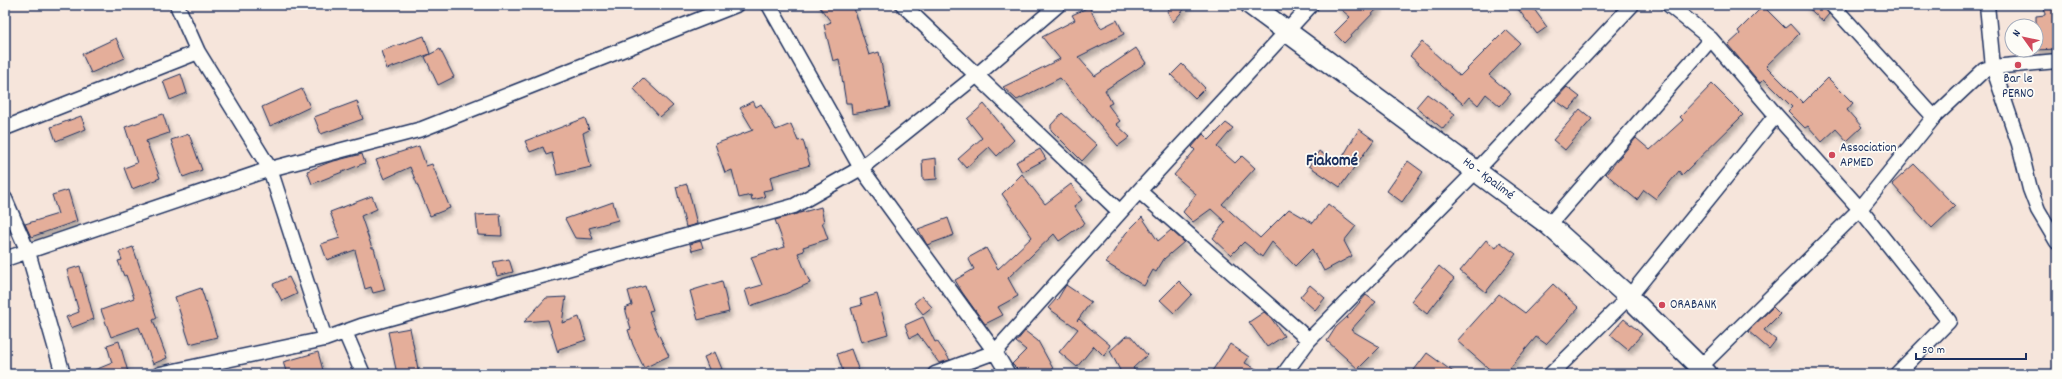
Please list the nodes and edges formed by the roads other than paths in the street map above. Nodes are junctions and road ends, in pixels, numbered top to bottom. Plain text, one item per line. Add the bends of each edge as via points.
1 (178, 5) edge
2 (736, 5) edge
3 (769, 5) edge
4 (903, 5) edge
5 (1251, 5) edge
6 (1311, 5) edge
7 (1632, 5) edge
8 (1669, 5) edge
9 (1832, 5) edge
10 (1987, 5) edge
11 (1051, 7) edge
12 (1287, 32) junction
13 (1711, 39) junction
14 (198, 52) junction
15 (2057, 61) edge
16 (1993, 67) junction
17 (977, 75) junction
18 (1776, 115) junction
19 (1934, 117) junction
20 (5, 128) edge
21 (861, 168) junction
22 (270, 169) junction
23 (1477, 170) junction
24 (1139, 191) junction
25 (5, 199) edge
26 (1860, 209) junction
27 (1120, 212) junction
28 (1549, 225) junction
29 (2057, 242) edge
30 (28, 252) junction
31 (5, 259) edge
32 (1629, 297) junction
33 (345, 332) junction
34 (325, 339) junction
35 (1309, 340) junction
36 (995, 352) junction
37 (1700, 372) edge
38 (63, 374) edge
39 (160, 374) edge
40 (363, 374) edge
41 (935, 374) edge
42 (1008, 374) edge
43 (1284, 374) edge
44 (1551, 374) edge
45 (1898, 374) edge

1 - 14 street
2 - 22 street via 422,129
3 - 21 street
4 - 17 street
5 - 12 main road, Ho - Kpalimé
6 - 12 street
7 - 23 street
8 - 13 street
9 - 19 street
10 - 16 street
11 - 17 street
12 - 23 main road, Ho - Kpalimé
12 - 24 street
13 - 18 street
13 - 28 street
14 - 20 street
14 - 22 street
15 - 16 street
16 - 19 street via 1984,70
16 - 29 street via 2019,144 2030,189 2038,210
17 - 21 street
17 - 27 street
18 - 26 street
18 - 32 street
19 - 26 street
21 - 33 street via 794,206
21 - 36 street
22 - 30 street
22 - 34 street
23 - 28 main road, Ho - Kpalimé
23 - 35 street
24 - 27 street
24 - 35 street
25 - 30 street
26 - 37 street
26 - 45 street via 1949,321
27 - 36 street
28 - 32 main road, Ho - Kpalimé
30 - 31 street
30 - 38 street
32 - 37 main road, Ho - Kpalimé
32 - 44 street
33 - 34 street
33 - 40 street
34 - 39 street
35 - 43 street
36 - 41 street
36 - 42 street

